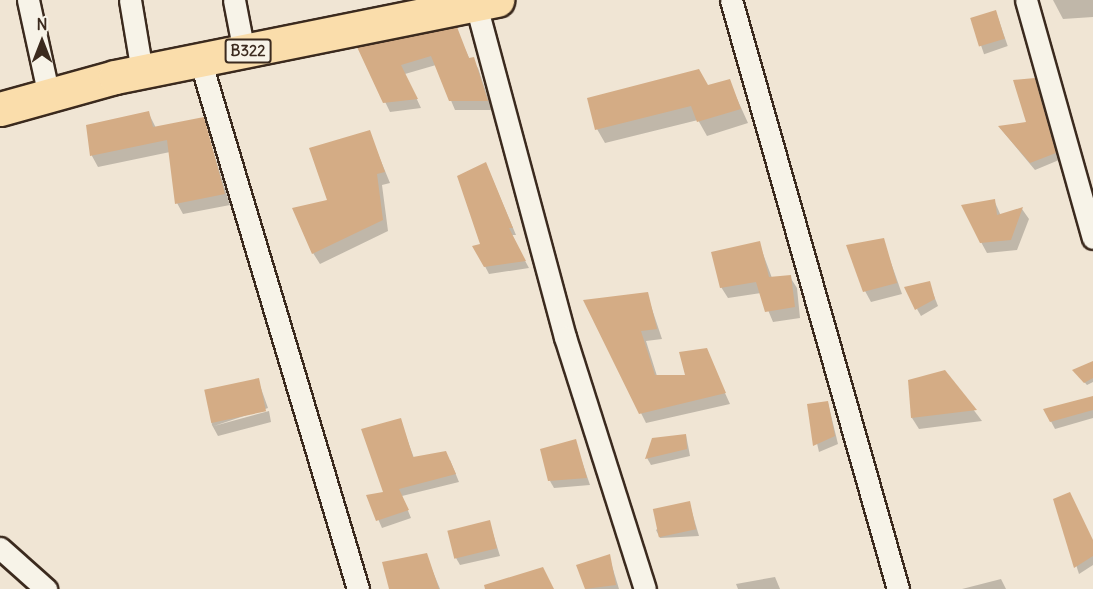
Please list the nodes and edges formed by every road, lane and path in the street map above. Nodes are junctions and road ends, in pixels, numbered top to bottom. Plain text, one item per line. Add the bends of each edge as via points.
1 (28, 0) edge
2 (130, 0) edge
3 (234, 0) edge
4 (730, 0) edge
5 (1026, 0) edge
6 (486, 2) edge
7 (244, 52) junction
8 (200, 60) junction
9 (142, 72) junction
10 (49, 96) junction
11 (0, 109) edge
12 (1093, 238) edge
13 (0, 548) edge
14 (46, 589) edge
15 (358, 589) edge
16 (645, 589) edge
17 (898, 589) edge

1 - 10 street
2 - 9 street
3 - 7 street
4 - 17 street
5 - 12 street
6 - 7 main road, B322
6 - 16 street via 565,337
7 - 8 main road, B322
8 - 9 main road, B322
8 - 15 street
9 - 10 main road, B322
10 - 11 main road, B322
13 - 14 street

